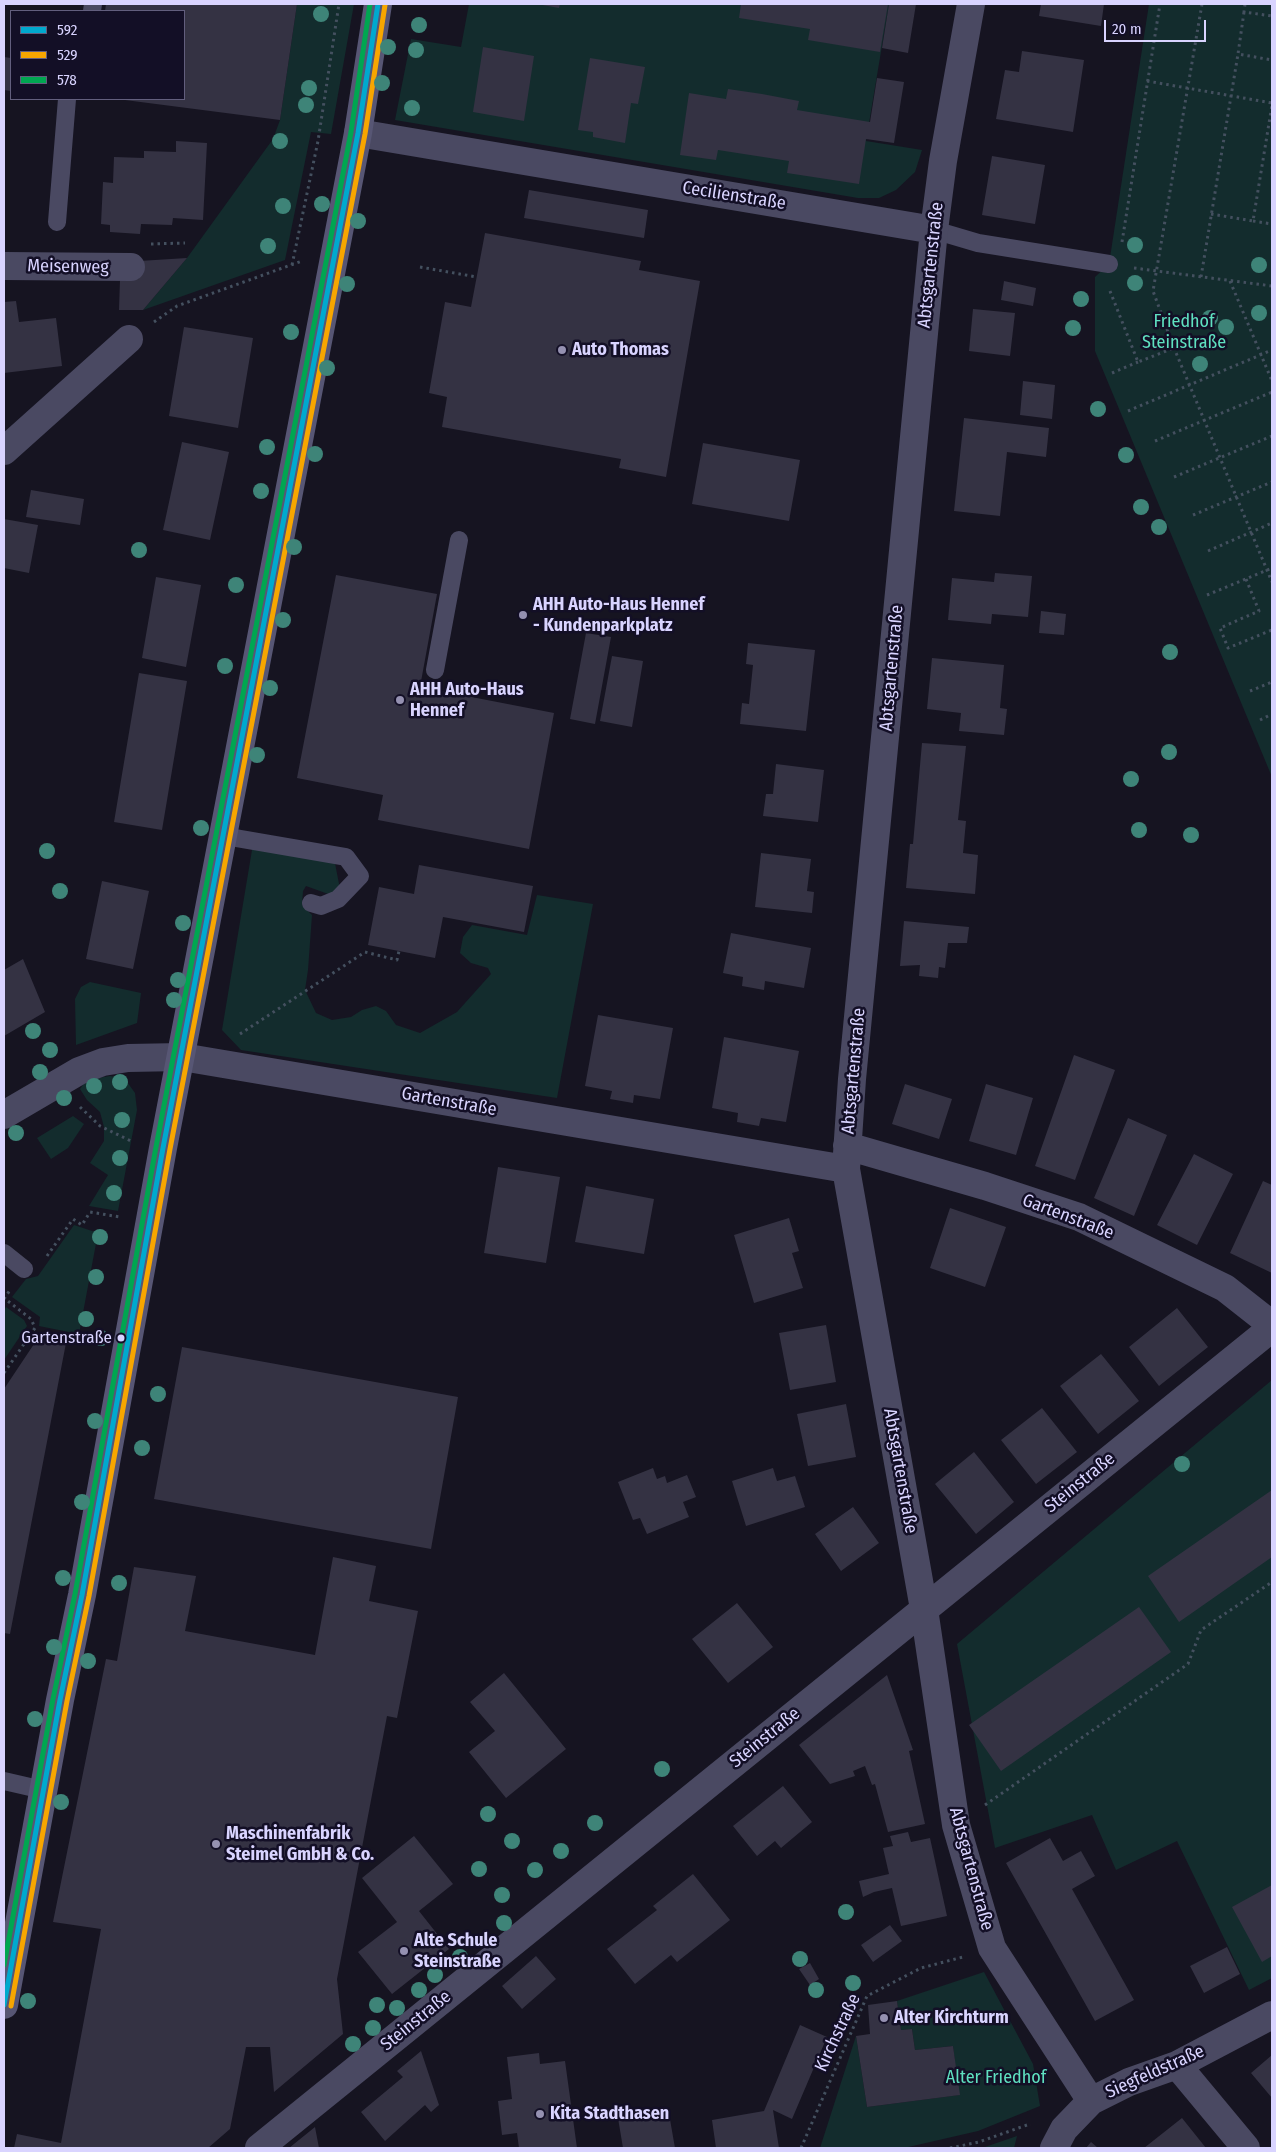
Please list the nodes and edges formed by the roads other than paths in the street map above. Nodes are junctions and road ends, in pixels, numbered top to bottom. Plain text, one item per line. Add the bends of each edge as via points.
1 (378, 4) edge
2 (971, 4) edge
3 (67, 100) edge
4 (358, 133) junction
5 (57, 222) dead end
6 (934, 230) junction
7 (1113, 265) road end
8 (4, 266) edge
9 (131, 267) dead end
10 (129, 339) road end
11 (4, 450) edge
12 (459, 540) dead end
13 (435, 670) dead end
14 (224, 836) junction
15 (311, 903) dead end
16 (182, 1058) junction
17 (4, 1115) edge
18 (847, 1158) junction
19 (4, 1252) edge
20 (24, 1268) road end
21 (1272, 1326) edge
22 (924, 1610) junction
23 (4, 1782) edge
24 (43, 1790) junction
25 (9, 1941) edge
26 (4, 2004) edge
27 (1272, 2015) edge
28 (1177, 2065) junction
29 (1091, 2101) junction
30 (1059, 2139) edge
31 (259, 2148) edge
32 (1246, 2148) edge

1 - 4 main road
2 - 6 street, Abtsgartenstraße
3 - 5 lane
4 - 6 street, Cecilienstraße
4 - 14 main road
6 - 7 lane, Cecilienstraße via 978,243
6 - 18 street, Abtsgartenstraße
8 - 9 street, Meisenweg
10 - 11 street
12 - 13 lane
14 - 15 lane via 346,856 360,876 338,899 321,906
14 - 16 main road
16 - 17 street, Gartenstraße via 128,1058 103,1062 61,1080
16 - 18 street, Gartenstraße
16 - 24 main road
18 - 21 street, Gartenstraße via 985,1186 1079,1217 1225,1288
18 - 22 street, Abtsgartenstraße
19 - 20 lane
21 - 22 street, Steinstraße
22 - 29 street, Abtsgartenstraße via 956,1825 992,1948
22 - 31 street, Steinstraße
23 - 24 lane
24 - 25 main road
25 - 26 main road
27 - 28 street, Siegfeldstraße
28 - 29 street, Siegfeldstraße via 1129,2082
28 - 32 street
29 - 30 street, Siegfeldstraße

